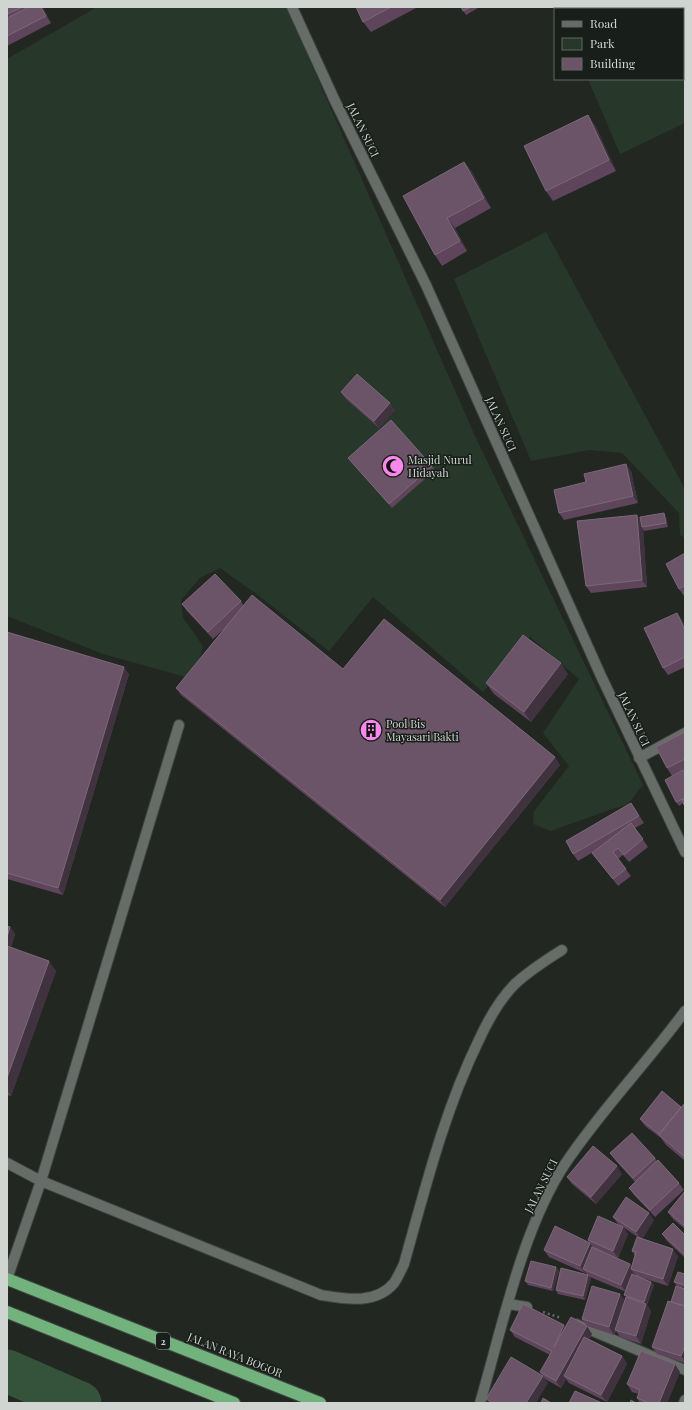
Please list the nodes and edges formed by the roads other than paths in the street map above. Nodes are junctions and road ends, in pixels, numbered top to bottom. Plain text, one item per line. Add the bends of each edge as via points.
1 (292, 7) edge
2 (179, 725) dead end
3 (685, 733) edge
4 (639, 758) junction
5 (685, 852) edge
6 (562, 950) dead end
7 (685, 1011) edge
8 (7, 1163) edge
9 (41, 1181) junction
10 (7, 1279) edge
11 (508, 1304) junction
12 (526, 1307) edge
13 (7, 1312) edge
14 (572, 1322) edge
15 (685, 1370) edge
16 (685, 1400) edge
17 (234, 1403) edge
18 (320, 1403) edge
19 (480, 1403) edge
20 (684, 1403) edge

1 - 4 street, JALAN SUCI via 335,101 426,285
2 - 9 street
3 - 4 street
4 - 5 street, JALAN SUCI
6 - 9 street via 515,984 497,1006 484,1029 468,1061 446,1120 404,1264 393,1283 382,1292 364,1299 321,1295
7 - 11 street, JALAN SUCI via 565,1164 537,1220
8 - 9 street
9 - 10 street
10 - 18 highway, JALAN RAYA BOGOR / 2
11 - 12 street
11 - 19 street, JALAN SUCI
13 - 17 highway
14 - 15 street
16 - 20 street

